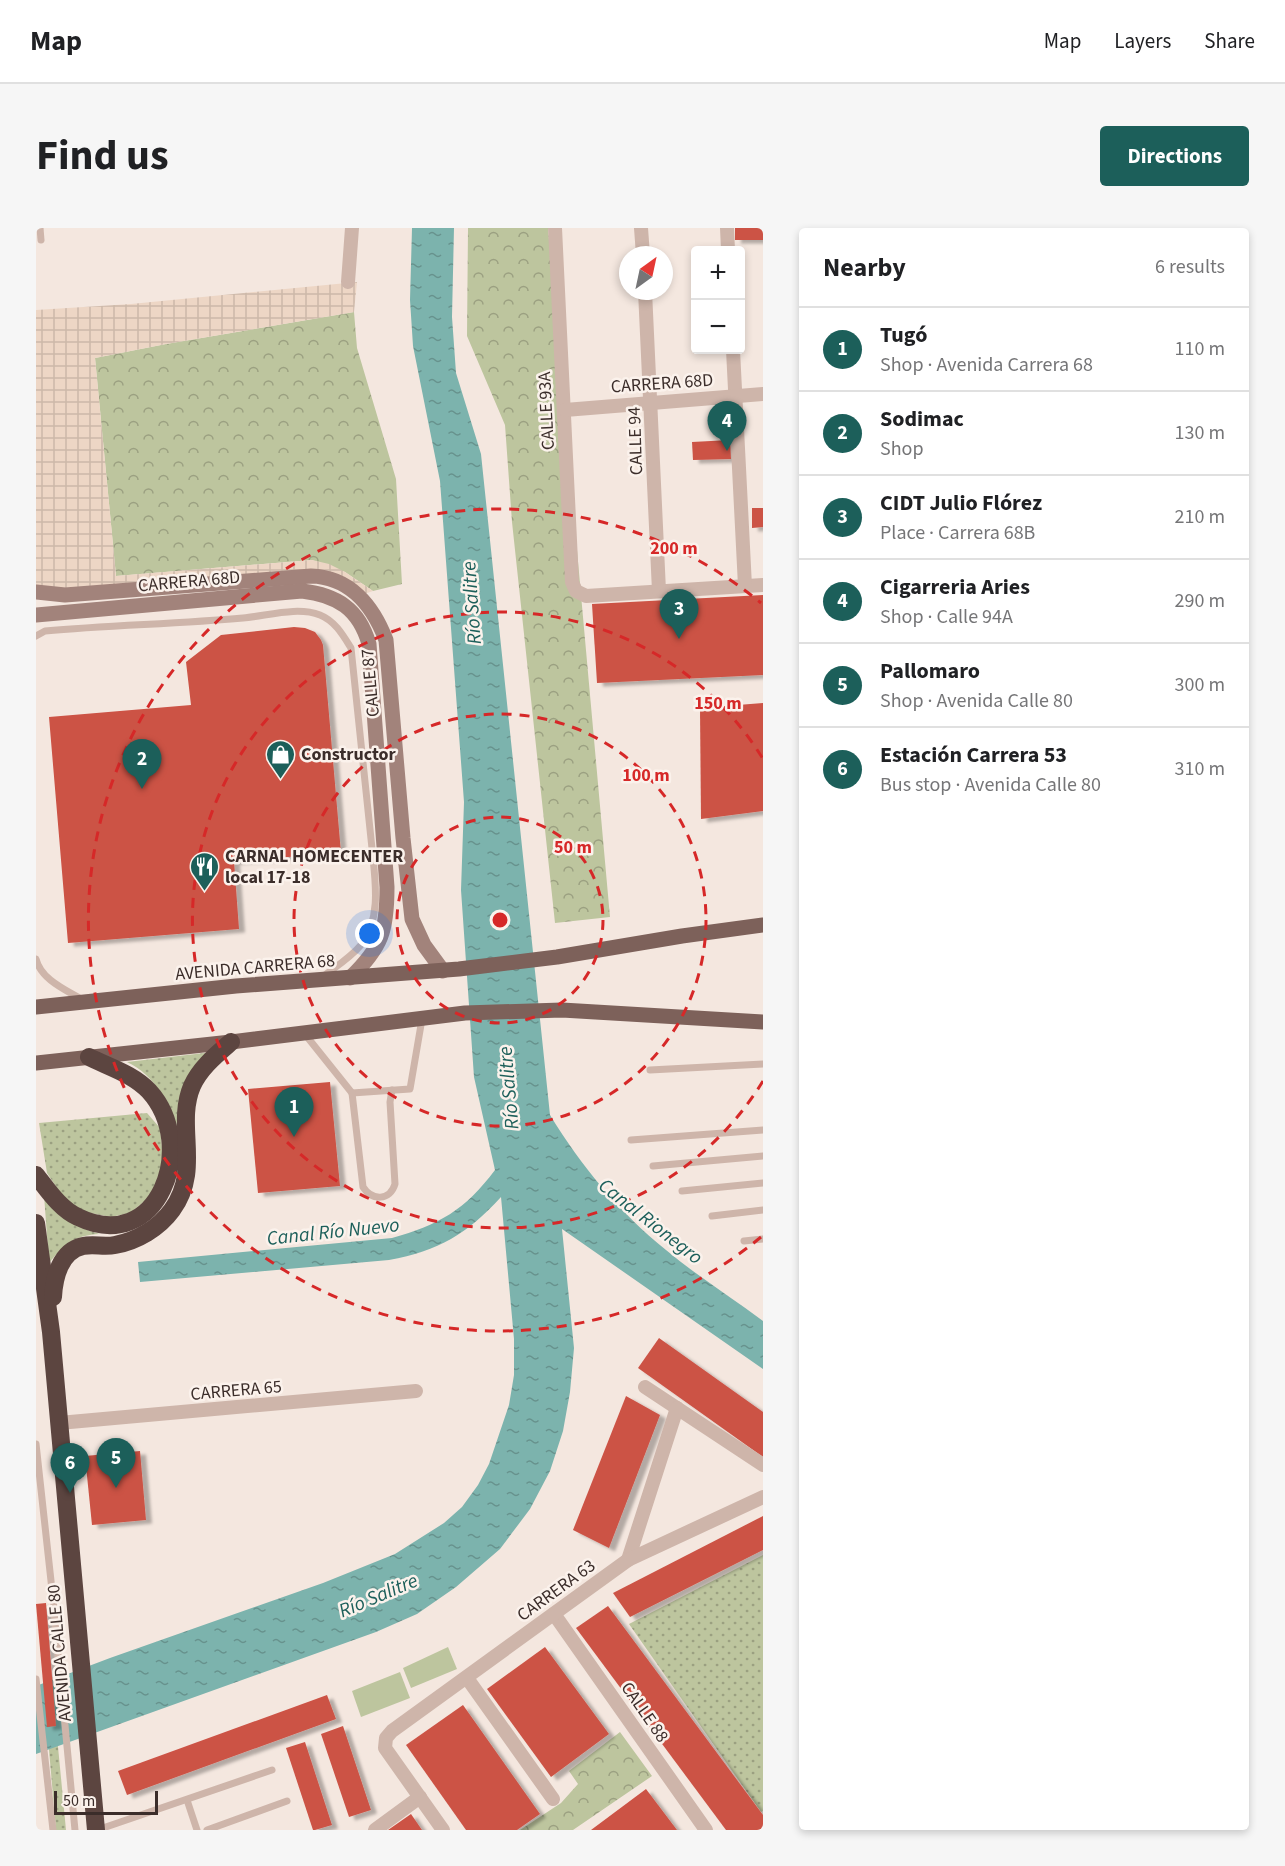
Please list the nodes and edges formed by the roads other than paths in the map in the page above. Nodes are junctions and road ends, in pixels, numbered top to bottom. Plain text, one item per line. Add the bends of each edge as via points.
1 (40, 228) edge
2 (352, 228) edge
3 (555, 228) edge
4 (641, 228) edge
5 (727, 228) edge
6 (41, 240) dead end
7 (642, 246) edge
8 (728, 246) edge
9 (348, 282) dead end
10 (645, 300) edge
11 (733, 354) edge
12 (763, 394) edge
13 (735, 397) junction
14 (651, 403) junction
15 (565, 410) junction
16 (337, 581) joint
17 (763, 585) edge
18 (745, 586) junction
19 (659, 591) junction
20 (36, 592) edge
21 (343, 604) joint
22 (36, 615) edge
23 (36, 636) edge
24 (763, 925) edge
25 (36, 959) edge
26 (443, 970) junction
27 (350, 978) junction
28 (318, 980) junction
29 (88, 1003) junction
30 (36, 1007) edge
31 (422, 1019) junction
32 (763, 1022) edge
33 (304, 1033) junction
34 (231, 1042) junction
35 (89, 1058) junction
36 (36, 1063) edge
37 (763, 1064) edge
38 (650, 1070) dead end
39 (392, 1090) junction
40 (352, 1092) junction
41 (763, 1130) edge
42 (631, 1140) dead end
43 (763, 1156) edge
44 (653, 1166) dead end
45 (36, 1175) edge
46 (763, 1182) edge
47 (682, 1191) dead end
48 (763, 1210) edge
49 (712, 1216) dead end
50 (36, 1223) edge
51 (763, 1239) edge
52 (744, 1241) dead end
53 (51, 1332) junction
54 (645, 1387) dead end
55 (416, 1391) dead end
56 (677, 1408) junction
57 (59, 1424) junction
58 (36, 1444) edge
59 (763, 1465) edge
60 (763, 1497) edge
61 (628, 1560) junction
62 (554, 1614) junction
63 (467, 1678) junction
64 (36, 1679) edge
65 (272, 1770) dead end
66 (420, 1797) junction
67 (553, 1799) dead end
68 (188, 1800) junction
69 (287, 1801) dead end
70 (52, 1830) edge
71 (75, 1830) edge
72 (97, 1830) edge
73 (197, 1830) edge
74 (207, 1830) edge
75 (375, 1830) edge
76 (443, 1830) edge
77 (706, 1830) edge

1 - 6 lane
2 - 9 street
3 - 15 street, CALLE 93A
4 - 7 street
5 - 8 street
10 - 14 street, CALLE 94
11 - 13 street
12 - 13 street, CARRERA 68D
13 - 14 street, CARRERA 68D
13 - 18 street
14 - 15 street, CARRERA 68D
14 - 19 street, CALLE 94
15 - 19 street, CALLE 93A via 572,582 576,591 586,596
16 - 20 street, CARRERA 68D via 311,576 65,595
16 - 26 street, CALLE 87 via 365,601 386,640 412,919 424,945
17 - 18 street
18 - 19 street
21 - 22 street, CARRERA 68D via 324,594 290,591
21 - 27 street, CALLE 87 via 358,618 369,644 387,887 387,913 378,944
23 - 28 lane via 45,631 298,611 320,615 340,630 351,648 375,912 363,944
24 - 26 main road, AVENIDA CARRERA 68 via 557,957
25 - 29 lane via 51,981
26 - 27 main road, AVENIDA CARRERA 68
27 - 28 main road, AVENIDA CARRERA 68
28 - 29 main road, AVENIDA CARRERA 68
29 - 30 main road, AVENIDA CARRERA 68
31 - 32 main road via 465,1013 562,1010
31 - 33 main road
31 - 39 lane via 410,1089
33 - 34 main road
33 - 40 lane
34 - 35 main road
34 - 53 highway via 207,1064 191,1089 188,1167 173,1209 142,1236 114,1245 82,1246 66,1257 56,1273
35 - 36 main road
35 - 45 highway via 136,1079 160,1106 171,1142 171,1164 161,1193 135,1219 118,1225 97,1225 65,1209
37 - 38 lane
39 - 40 lane
39 - 40 lane via 395,1184 390,1193 378,1198 363,1187
41 - 42 lane
43 - 44 lane
46 - 47 lane
48 - 49 lane
50 - 53 highway, AVENIDA CALLE 80
51 - 52 lane
53 - 57 highway, AVENIDA CALLE 80
54 - 56 street
55 - 57 street, CARRERA 65
56 - 59 street
56 - 61 street
57 - 72 highway, AVENIDA CALLE 80
58 - 71 lane
60 - 61 street, CARRERA 63
61 - 62 street, CARRERA 63
62 - 63 street, CARRERA 63
62 - 77 street, CALLE 88
63 - 66 street, CARRERA 63 via 386,1738 385,1748
63 - 67 street
64 - 70 lane
65 - 68 lane
66 - 75 street
66 - 76 street
68 - 72 lane
68 - 73 lane
69 - 74 lane

